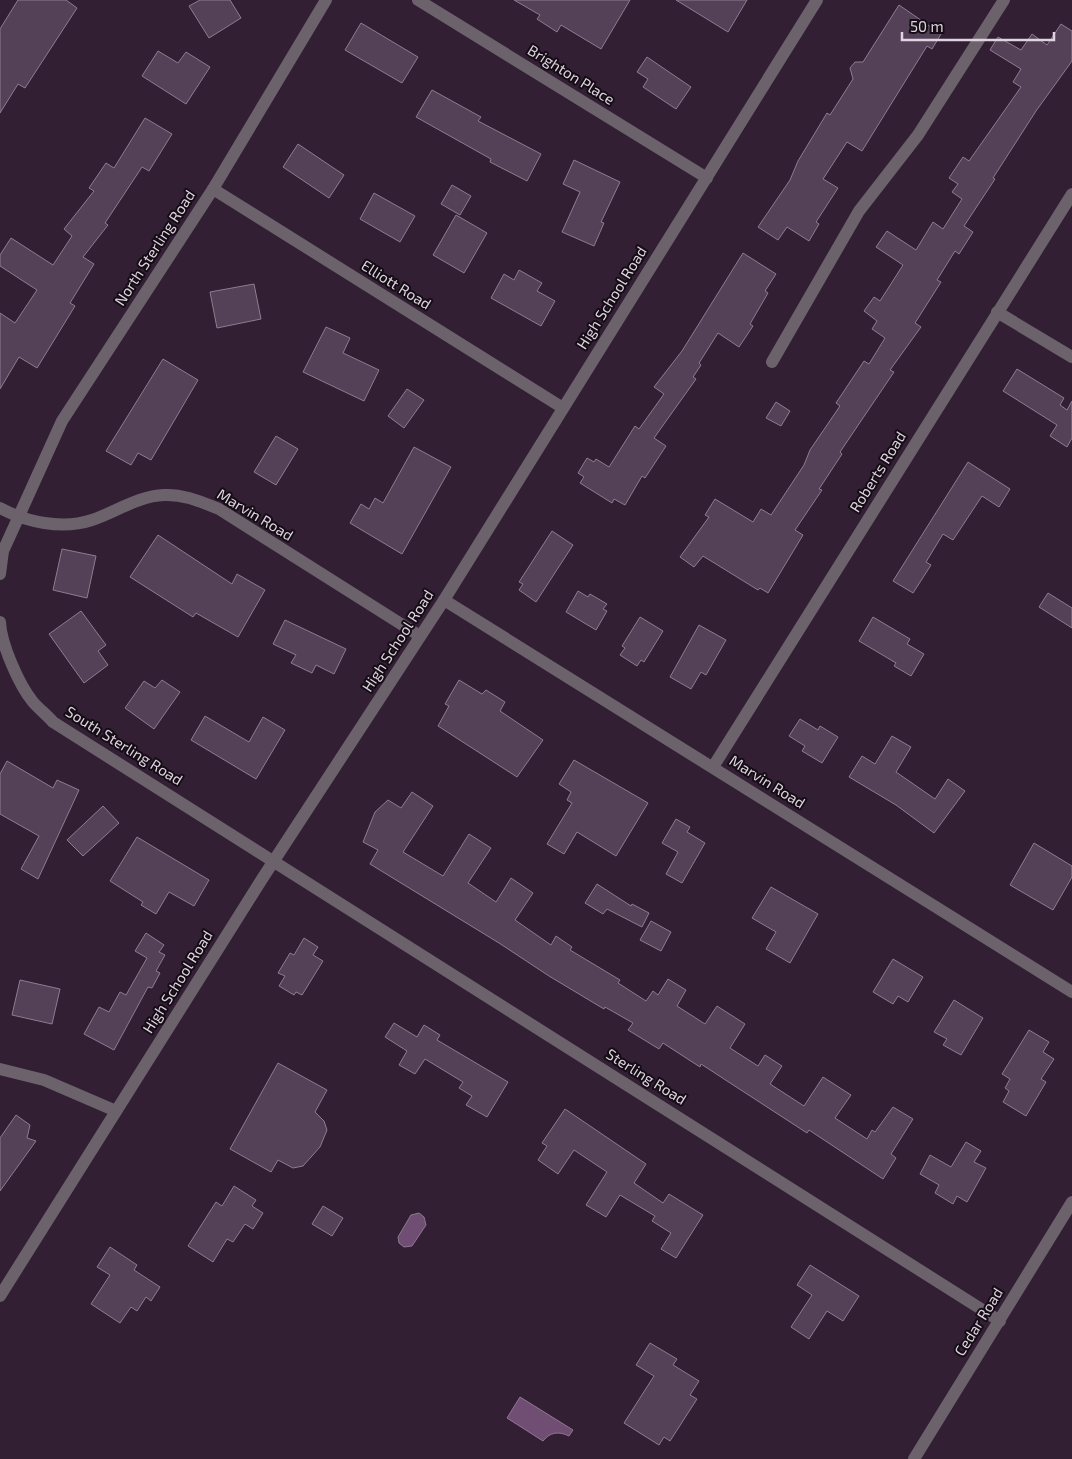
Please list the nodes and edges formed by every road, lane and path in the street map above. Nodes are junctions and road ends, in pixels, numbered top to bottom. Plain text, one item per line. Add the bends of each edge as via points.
1 (326, 0) edge
2 (418, 0) edge
3 (817, 0) edge
4 (1004, 0) edge
5 (707, 178) junction
6 (213, 189) junction
7 (1072, 194) edge
8 (997, 312) junction
9 (1072, 357) edge
10 (772, 362) dead end
11 (563, 408) junction
12 (0, 508) edge
13 (17, 517) junction
14 (0, 574) edge
15 (444, 600) junction
16 (0, 622) edge
17 (0, 627) edge
18 (420, 636) junction
19 (713, 768) junction
20 (274, 861) junction
21 (1072, 992) edge
22 (0, 1069) edge
23 (116, 1111) junction
24 (1072, 1202) edge
25 (0, 1296) edge
26 (1000, 1321) junction
27 (914, 1459) edge

1 - 6 street, North Sterling Road
2 - 5 street, Brighton Place
3 - 5 street, High School Road
4 - 10 street via 918,135 859,211
5 - 11 street, High School Road
6 - 11 street, Elliott Road
6 - 13 street, North Sterling Road via 62,421
7 - 8 street, Roberts Road
8 - 9 street
8 - 19 street, Roberts Road
11 - 15 street, High School Road
12 - 13 street, Marvin Road
13 - 14 street via 3,551
13 - 18 street, Marvin Road via 52,524 90,521 139,500 164,495 191,498 219,510
15 - 18 street, High School Road
15 - 19 street, Marvin Road
16 - 17 street, South Sterling Road
17 - 20 street, South Sterling Road via 7,652 23,686 32,702 53,722
18 - 20 street, High School Road
19 - 21 street, Marvin Road
20 - 23 street, High School Road
20 - 26 street, Sterling Road
22 - 23 street via 44,1080
23 - 25 street, High School Road
24 - 26 street, Cedar Road
26 - 27 street, Cedar Road

